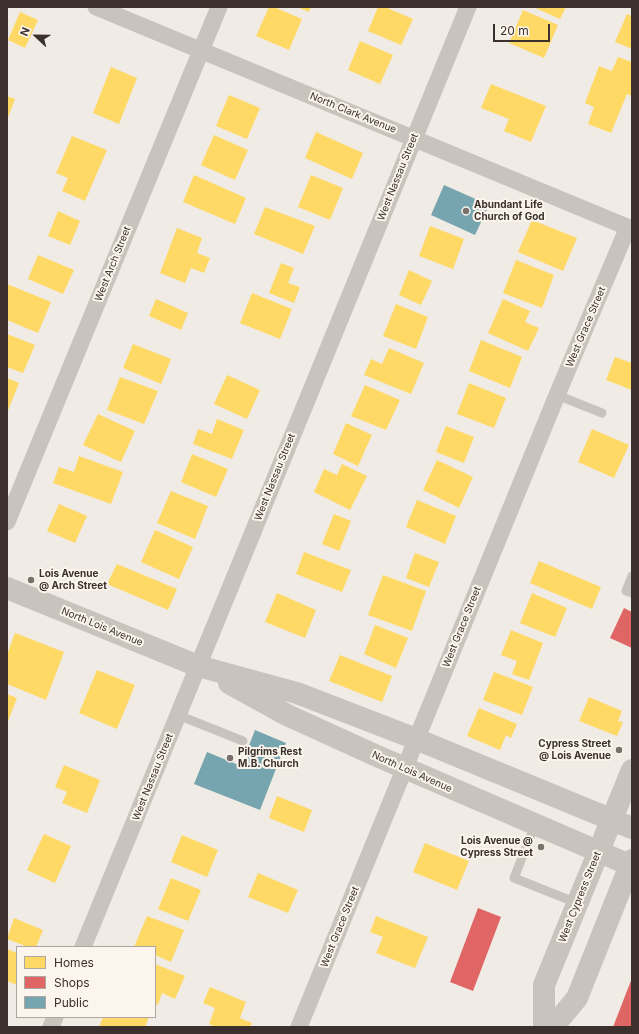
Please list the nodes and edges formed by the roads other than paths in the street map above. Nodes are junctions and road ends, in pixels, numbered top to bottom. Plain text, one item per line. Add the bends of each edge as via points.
1 (96, 7) edge
2 (219, 7) edge
3 (468, 7) edge
4 (201, 50) junction
5 (414, 138) junction
6 (630, 228) edge
7 (557, 395) junction
8 (602, 413) dead end
9 (7, 522) edge
10 (632, 576) edge
11 (7, 588) edge
12 (632, 593) edge
13 (198, 666) junction
14 (178, 715) junction
15 (416, 739) junction
16 (243, 741) dead end
17 (404, 769) junction
18 (632, 770) edge
19 (612, 820) junction
20 (535, 825) junction
21 (632, 828) edge
22 (598, 852) junction
23 (631, 864) edge
24 (577, 903) junction
25 (83, 946) edge
26 (299, 1027) edge
27 (544, 1027) edge
28 (553, 1027) edge

1 - 4 street, North Clark Avenue
2 - 4 street, West Arch Street
3 - 5 street, West Nassau Street
4 - 5 street, North Clark Avenue
4 - 9 street, West Arch Street
5 - 6 street, North Clark Avenue
5 - 13 street, West Nassau Street
6 - 7 street, West Grace Street
7 - 8 lane
7 - 15 street, West Grace Street
10 - 12 lane via 626,591
11 - 13 street, North Lois Avenue
13 - 14 street, West Nassau Street
13 - 15 street, North Lois Avenue via 297,693
13 - 17 street, North Lois Avenue via 287,716
14 - 16 lane
14 - 25 street, West Nassau Street
15 - 17 street, West Grace Street
15 - 19 street, North Lois Avenue
17 - 20 street, North Lois Avenue
17 - 26 street, West Grace Street
18 - 19 street, West Cypress Street
19 - 21 street, North Lois Avenue
19 - 22 street, West Cypress Street
20 - 22 street, North Lois Avenue
20 - 24 lane via 514,878
22 - 23 street, North Lois Avenue
22 - 24 street, West Cypress Street
23 - 28 street via 577,998
24 - 27 street, West Cypress Street via 544,985

